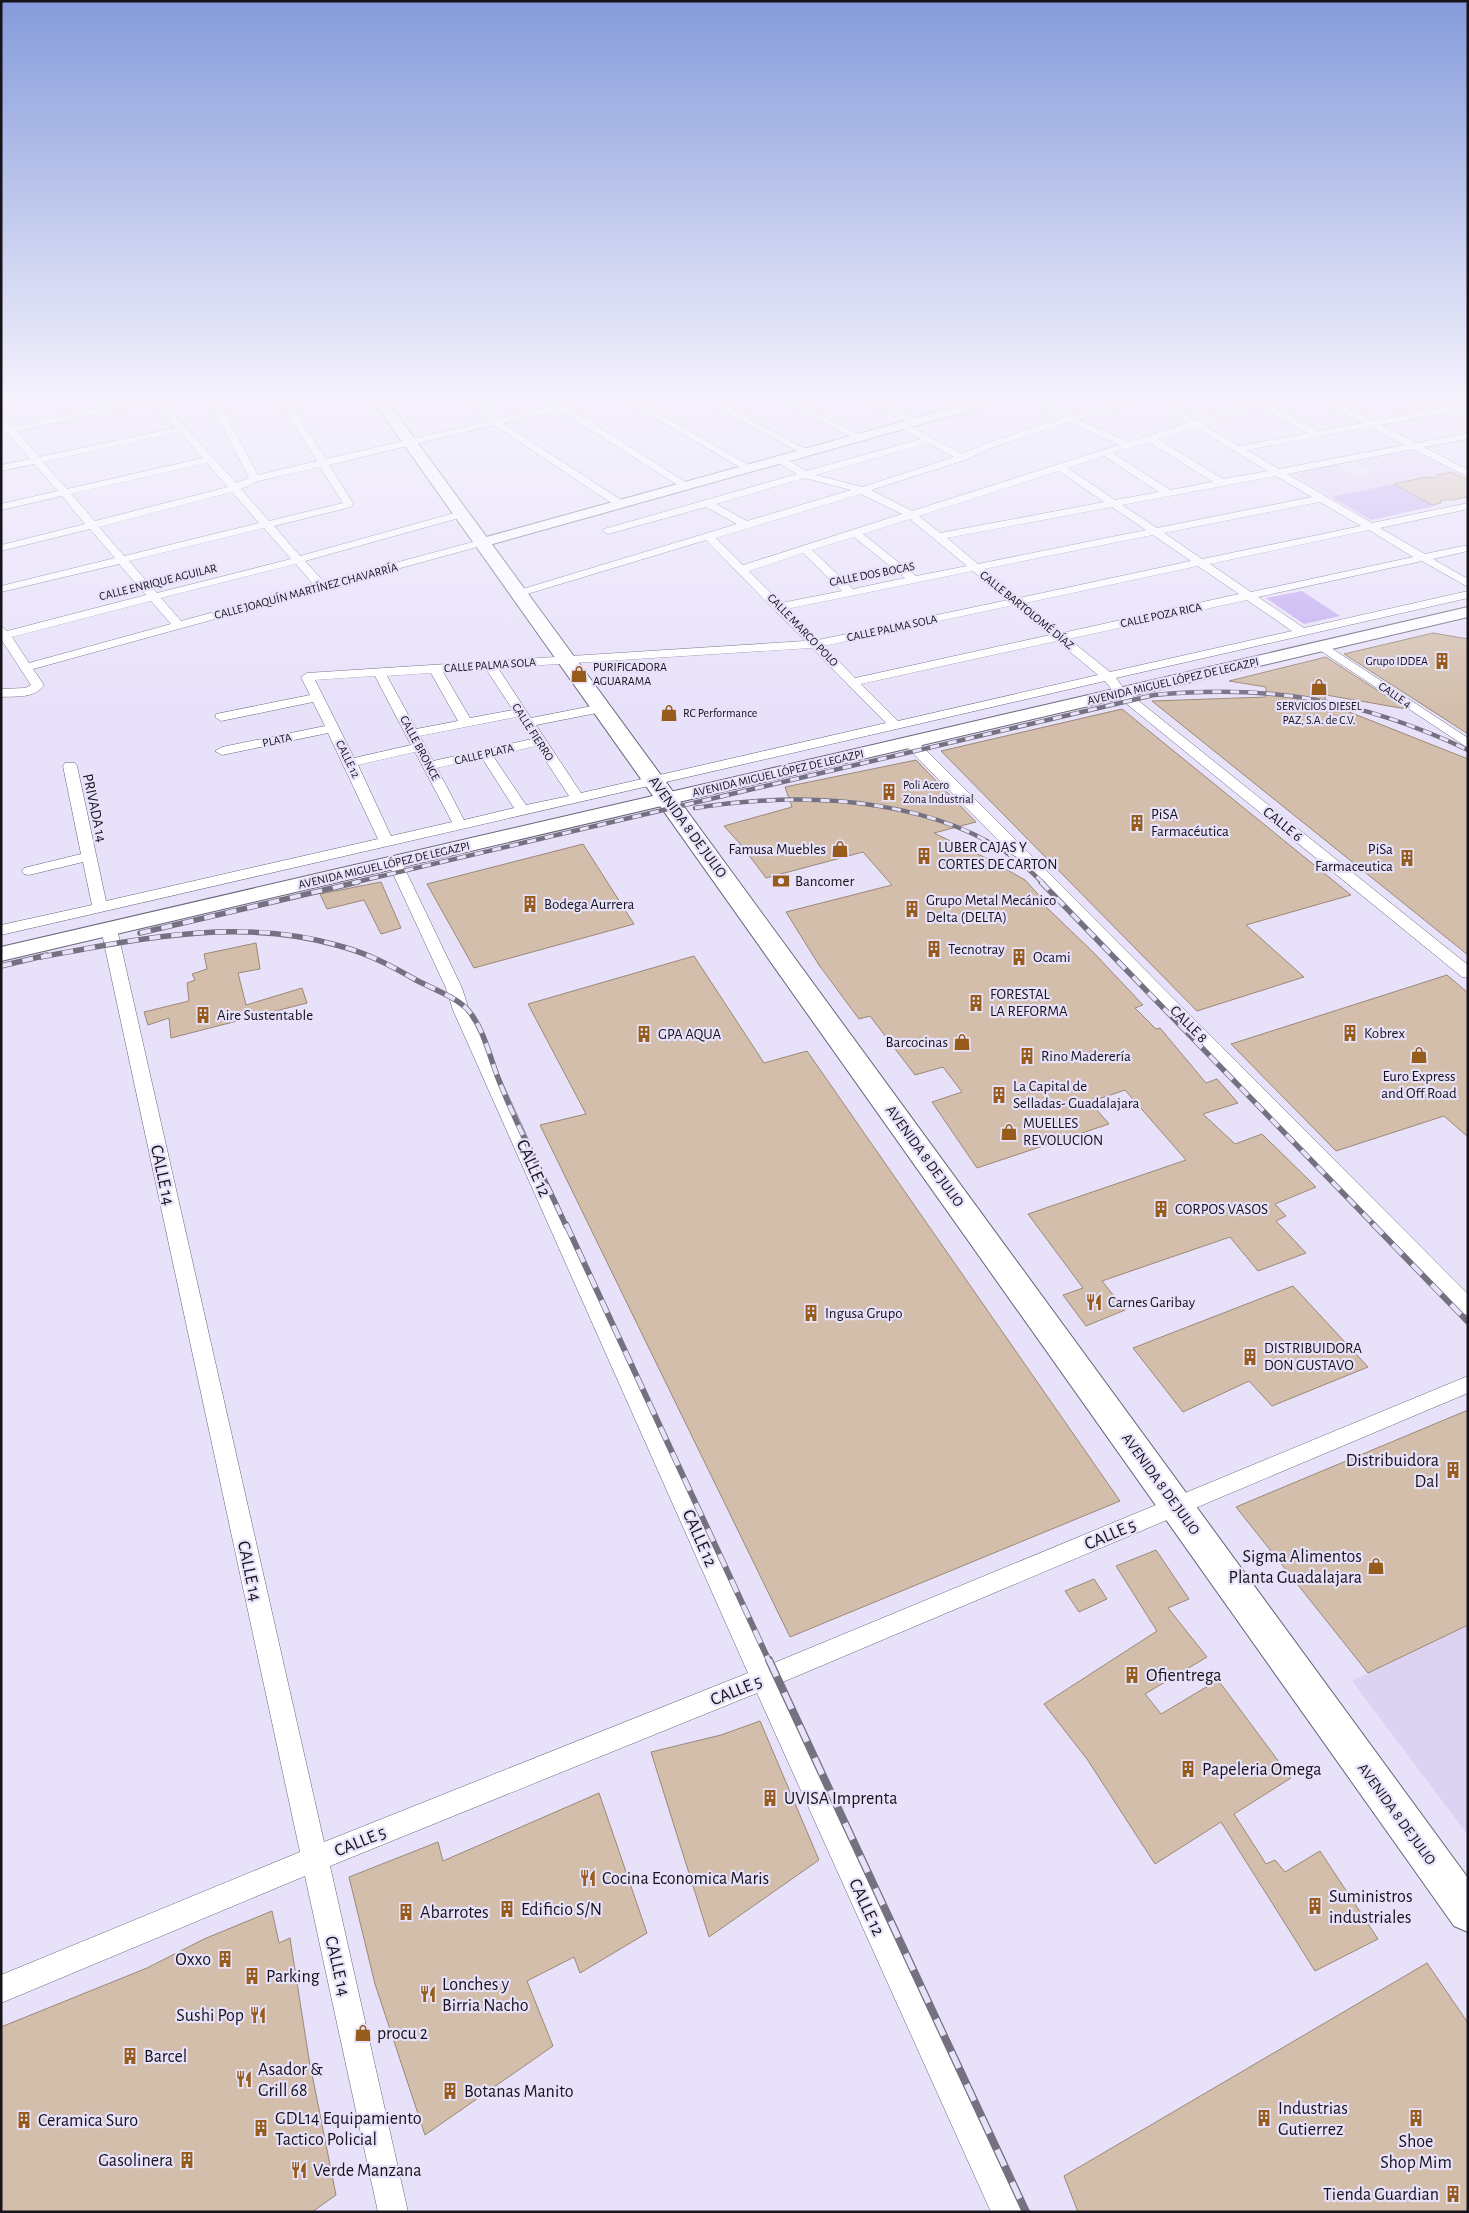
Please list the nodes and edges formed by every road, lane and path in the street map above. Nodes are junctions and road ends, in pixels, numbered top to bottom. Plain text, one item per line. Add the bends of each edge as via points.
1 (13, 504) edge
2 (74, 504) edge
3 (178, 504) edge
4 (249, 504) edge
5 (347, 504) edge
6 (455, 504) edge
7 (620, 504) edge
8 (703, 504) edge
9 (709, 504) edge
10 (816, 504) edge
11 (891, 504) edge
12 (945, 504) edge
13 (1107, 504) edge
14 (1116, 504) edge
15 (1291, 504) edge
16 (1333, 504) edge
17 (1468, 506) edge
18 (1, 507) edge
19 (606, 508) junction
20 (462, 514) junction
21 (912, 515) junction
22 (267, 525) junction
23 (630, 525) junction
24 (92, 526) junction
25 (746, 526) junction
26 (1371, 526) junction
27 (608, 531) dead end
28 (1155, 532) junction
29 (856, 533) junction
30 (709, 537) junction
31 (937, 537) junction
32 (484, 542) junction
33 (1, 548) edge
34 (1468, 548) edge
35 (805, 549) junction
36 (1423, 558) junction
37 (121, 560) junction
38 (298, 560) junction
39 (1200, 562) junction
40 (975, 568) junction
41 (742, 569) junction
42 (914, 580) junction
43 (1468, 584) edge
44 (322, 587) junction
45 (1, 589) edge
46 (520, 593) junction
47 (851, 593) junction
48 (1468, 594) edge
49 (1248, 596) junction
50 (153, 597) junction
51 (1016, 601) junction
52 (1468, 602) edge
53 (780, 607) junction
54 (1468, 612) edge
55 (178, 626) junction
56 (3, 632) edge
57 (1302, 632) junction
58 (1060, 637) junction
59 (816, 644) junction
60 (1322, 646) junction
61 (567, 660) junction
62 (490, 665) junction
63 (27, 667) junction
64 (435, 668) junction
65 (379, 672) junction
66 (307, 677) joint
67 (853, 682) junction
68 (1114, 685) junction
69 (1, 693) edge
70 (317, 697) junction
71 (602, 708) junction
72 (521, 712) junction
73 (221, 717) dead end
74 (466, 723) junction
75 (528, 723) junction
76 (895, 725) junction
77 (333, 728) junction
78 (946, 728) junction
79 (412, 734) junction
80 (540, 741) junction
81 (910, 742) junction
82 (1468, 744) edge
83 (419, 747) junction
84 (222, 751) dead end
85 (485, 753) junction
86 (350, 763) junction
87 (70, 766) dead end
88 (429, 766) junction
89 (660, 789) junction
90 (576, 798) junction
91 (522, 810) junction
92 (460, 825) junction
93 (386, 842) junction
94 (89, 856) junction
95 (395, 863) junction
96 (29, 871) dead end
97 (100, 908) junction
98 (109, 929) junction
99 (1, 930) edge
100 (1, 941) edge
101 (1, 954) edge
102 (1468, 973) edge
103 (1468, 1307) edge
104 (1468, 1384) edge
105 (1177, 1506) junction
106 (763, 1679) junction
107 (314, 1859) junction
108 (1468, 1912) edge
109 (1, 1989) edge
110 (393, 2212) edge
111 (1007, 2212) edge

1 - 18 street
2 - 24 street
3 - 24 street
4 - 22 street
5 - 22 street
6 - 20 main road, AVENIDA 8 DE JULIO
7 - 19 main road, CALLE JOAQUÍN MARTÍNEZ CHAVARRÍA
8 - 23 street
9 - 25 street
10 - 25 street
11 - 21 street, CALLE BARTOLOMÉ DÍAZ
12 - 21 street
13 - 31 street
14 - 28 street
15 - 28 street, CALLE DOS BOCAS
16 - 26 street
17 - 26 street, CALLE PALMA SOLA
19 - 23 street
19 - 32 main road, CALLE JOAQUÍN MARTÍNEZ CHAVARRÍA
20 - 32 main road, AVENIDA 8 DE JULIO
20 - 38 street, CALLE ENRIQUE AGUILAR
21 - 29 street
21 - 31 street, CALLE BARTOLOMÉ DÍAZ
22 - 37 street
22 - 38 street
23 - 27 street
24 - 33 street
24 - 37 street
25 - 30 street
26 - 36 street
26 - 39 street, CALLE PALMA SOLA
28 - 39 street
28 - 40 street, CALLE DOS BOCAS
29 - 35 street
29 - 42 street
30 - 41 street, CALLE MARCO POLO
30 - 46 street
31 - 40 street, CALLE BARTOLOMÉ DÍAZ
32 - 44 street, CALLE JOAQUÍN MARTÍNEZ CHAVARRÍA
32 - 46 main road, AVENIDA 8 DE JULIO
34 - 36 street, CALLE POZA RICA
35 - 41 street
35 - 47 street
36 - 43 street
36 - 49 street, CALLE POZA RICA
37 - 45 street
37 - 50 street
38 - 44 street
38 - 50 street, CALLE ENRIQUE AGUILAR
39 - 49 street
39 - 51 street, CALLE PALMA SOLA
40 - 42 street, CALLE DOS BOCAS
40 - 51 street, CALLE BARTOLOMÉ DÍAZ
41 - 53 street, CALLE MARCO POLO
42 - 47 street, CALLE DOS BOCAS
44 - 55 street, CALLE JOAQUÍN MARTÍNEZ CHAVARRÍA
46 - 61 main road, AVENIDA 8 DE JULIO
47 - 53 street, CALLE DOS BOCAS
48 - 57 street, AVENIDA MIGUEL LÓPEZ DE LEGAZPI
49 - 57 street
49 - 58 street, CALLE POZA RICA
50 - 55 street
50 - 56 street, CALLE ENRIQUE AGUILAR
51 - 58 street, CALLE BARTOLOMÉ DÍAZ
51 - 59 street, CALLE PALMA SOLA
52 - 68 main road, AVENIDA MIGUEL LÓPEZ DE LEGAZPI
53 - 59 street, CALLE MARCO POLO
54 - 60 main road, AVENIDA MIGUEL LÓPEZ DE LEGAZPI
55 - 63 street, CALLE JOAQUÍN MARTÍNEZ CHAVARRÍA
56 - 63 street
57 - 68 street, AVENIDA MIGUEL LÓPEZ DE LEGAZPI
58 - 67 street, CALLE POZA RICA
58 - 68 street, CALLE BARTOLOMÉ DÍAZ
59 - 61 street, CALLE PALMA SOLA
59 - 67 street, CALLE MARCO POLO
60 - 68 main road, AVENIDA MIGUEL LÓPEZ DE LEGAZPI
60 - 82 street, CALLE 4
61 - 62 street, CALLE PALMA SOLA
61 - 71 main road, AVENIDA 8 DE JULIO
62 - 64 street, CALLE PALMA SOLA
62 - 72 street, CALLE FIERRO
63 - 69 street via 38,685 36,688
64 - 65 street, CALLE PALMA SOLA
64 - 74 street
65 - 66 street, CALLE PALMA SOLA
65 - 79 street, CALLE BRONCE
66 - 70 street, CALLE 12
67 - 76 street, CALLE MARCO POLO
68 - 76 street, AVENIDA MIGUEL LÓPEZ DE LEGAZPI
68 - 78 main road, AVENIDA MIGUEL LÓPEZ DE LEGAZPI
68 - 102 street, CALLE 6
70 - 73 street
70 - 77 street, CALLE 12
71 - 75 street
71 - 89 main road, AVENIDA 8 DE JULIO
72 - 74 street
72 - 75 street, CALLE FIERRO
74 - 79 street
75 - 80 street, CALLE FIERRO
76 - 89 street, AVENIDA MIGUEL LÓPEZ DE LEGAZPI
77 - 84 street, PLATA
77 - 86 street, CALLE 12
78 - 81 main road, AVENIDA MIGUEL LÓPEZ DE LEGAZPI
78 - 89 main road, AVENIDA MIGUEL LÓPEZ DE LEGAZPI
79 - 83 street, CALLE BRONCE
80 - 85 street, CALLE PLATA
80 - 90 street, CALLE FIERRO
81 - 89 main road, AVENIDA MIGUEL LÓPEZ DE LEGAZPI
81 - 103 street, CALLE 8
83 - 86 street
83 - 88 street, CALLE BRONCE
85 - 88 street, CALLE PLATA
85 - 91 street
86 - 93 street, CALLE 12
87 - 94 street, PRIVADA 14
88 - 92 street, CALLE BRONCE
89 - 90 street, AVENIDA MIGUEL LÓPEZ DE LEGAZPI
89 - 95 main road, AVENIDA MIGUEL LÓPEZ DE LEGAZPI
89 - 100 main road, AVENIDA MIGUEL LÓPEZ DE LEGAZPI
89 - 105 main road, AVENIDA 8 DE JULIO
90 - 91 street, AVENIDA MIGUEL LÓPEZ DE LEGAZPI
91 - 92 street, AVENIDA MIGUEL LÓPEZ DE LEGAZPI
92 - 93 street, AVENIDA MIGUEL LÓPEZ DE LEGAZPI
93 - 97 street, AVENIDA MIGUEL LÓPEZ DE LEGAZPI
94 - 96 street
94 - 97 street
95 - 98 main road, AVENIDA MIGUEL LÓPEZ DE LEGAZPI
95 - 106 street, CALLE 12
97 - 99 street, AVENIDA MIGUEL LÓPEZ DE LEGAZPI
98 - 101 main road, AVENIDA MIGUEL LÓPEZ DE LEGAZPI
98 - 107 street, CALLE 14
104 - 105 street, CALLE 5
105 - 106 street, CALLE 5
105 - 108 main road, AVENIDA 8 DE JULIO
106 - 107 street, CALLE 5
106 - 111 street, CALLE 12
107 - 109 street, CALLE 5
107 - 110 street, CALLE 14

